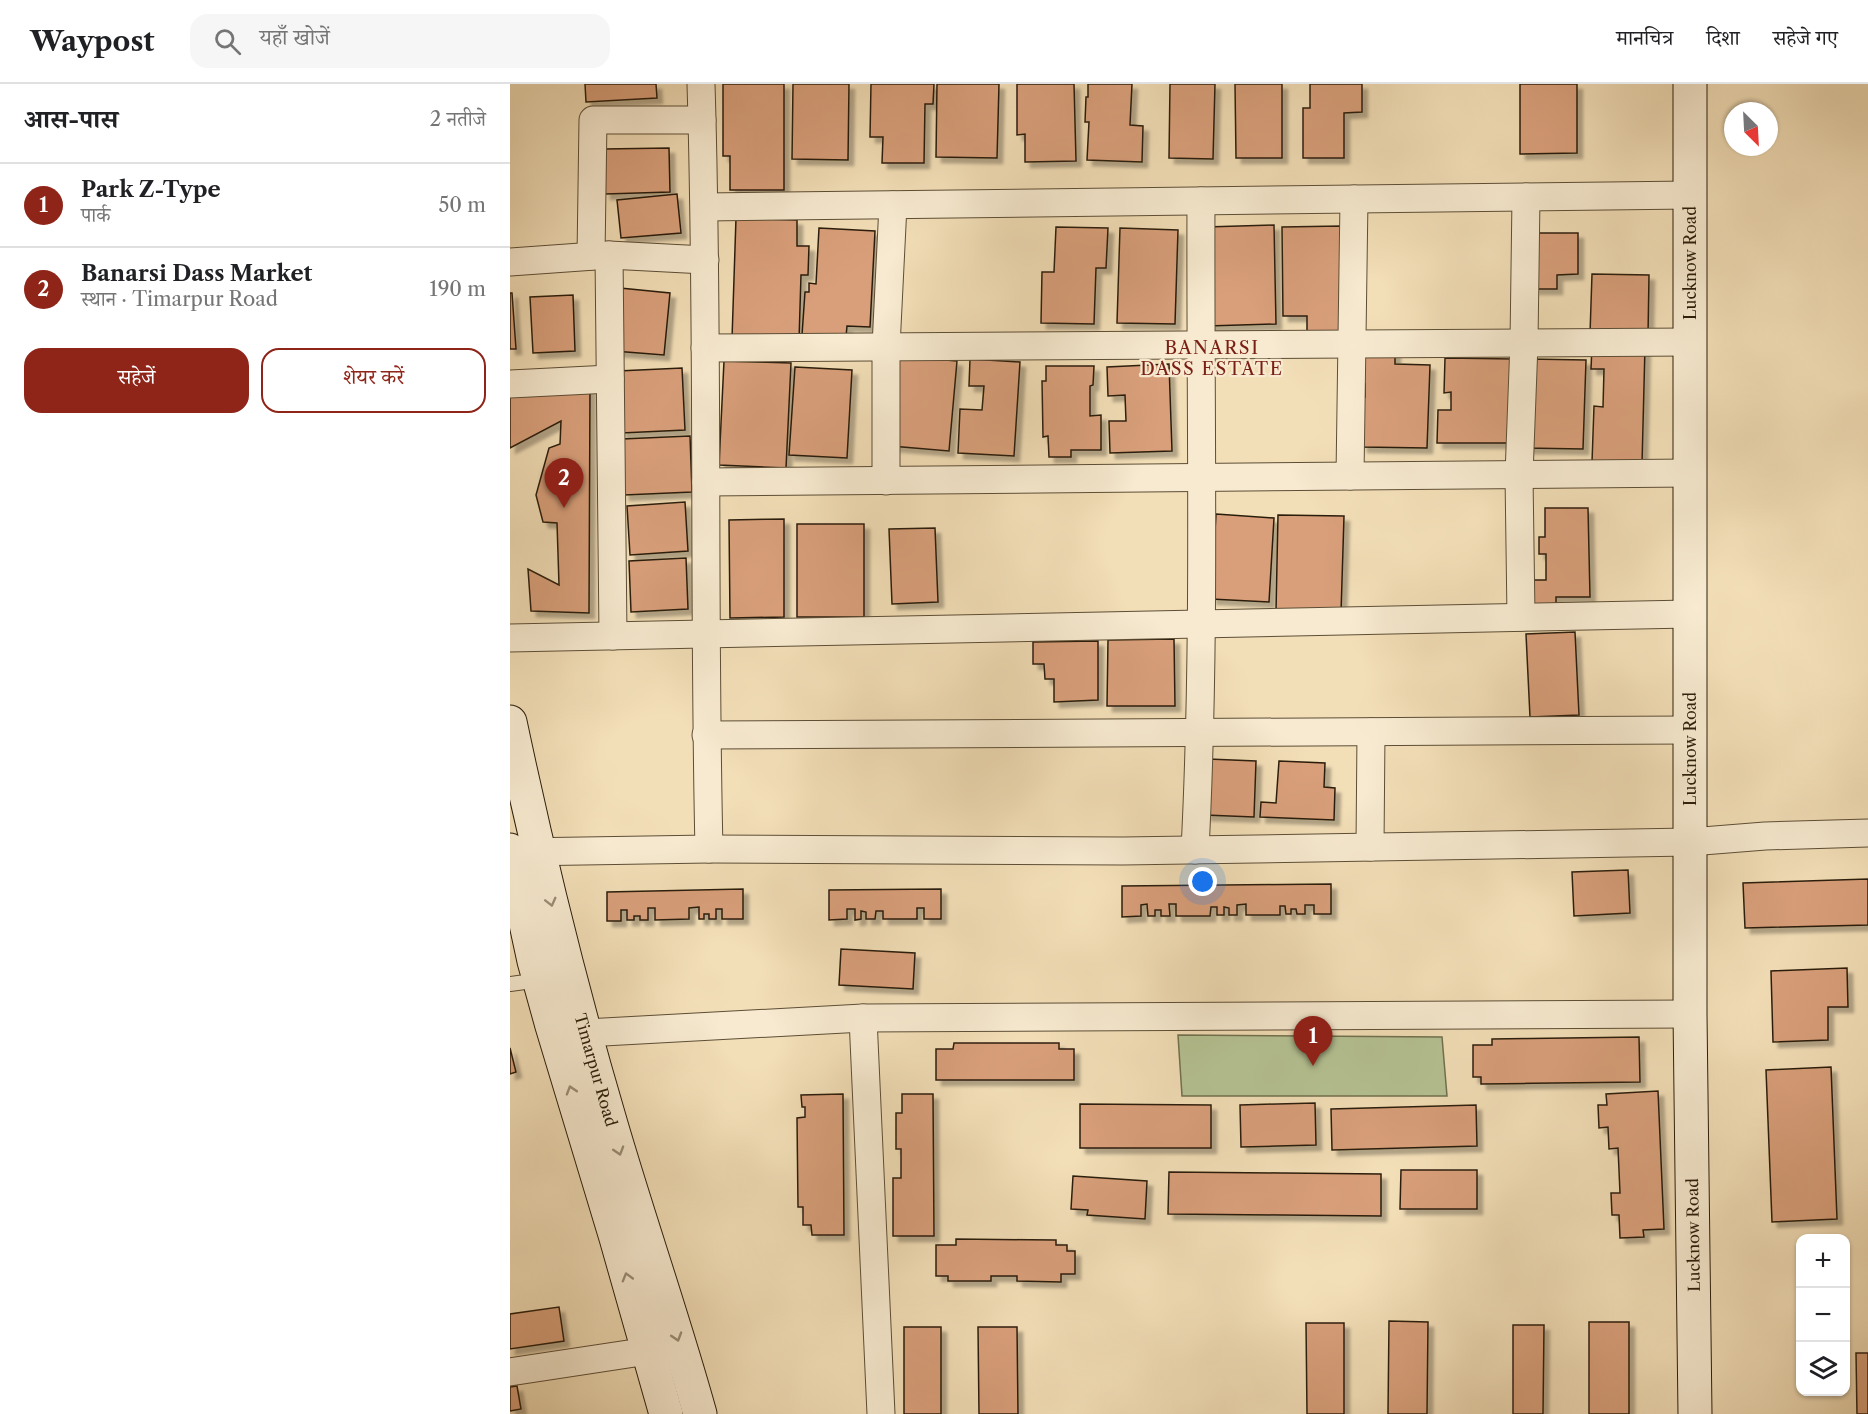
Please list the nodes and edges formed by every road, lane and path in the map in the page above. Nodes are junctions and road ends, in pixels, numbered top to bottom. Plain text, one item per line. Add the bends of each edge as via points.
1 (701, 84) edge
2 (1690, 84) edge
3 (702, 120) junction
4 (1690, 195) junction
5 (1526, 197) junction
6 (1354, 199) junction
7 (1201, 201) junction
8 (893, 205) junction
9 (705, 207) junction
10 (600, 256) junction
11 (705, 260) junction
12 (510, 262) edge
13 (1690, 342) junction
14 (1524, 343) junction
15 (1352, 344) junction
16 (1201, 345) junction
17 (886, 347) junction
18 (705, 348) junction
19 (610, 379) junction
20 (510, 384) edge
21 (1690, 473) junction
22 (1519, 475) junction
23 (1350, 476) junction
24 (1203, 477) junction
25 (886, 481) junction
26 (706, 482) junction
27 (1689, 614) junction
28 (1521, 617) junction
29 (1201, 624) junction
30 (706, 634) junction
31 (613, 636) junction
32 (510, 638) edge
33 (510, 722) edge
34 (1689, 730) junction
35 (1371, 732) junction
36 (1201, 733) junction
37 (706, 735) junction
38 (1868, 834) edge
39 (1690, 842) junction
40 (1370, 847) junction
41 (709, 849) junction
42 (1195, 850) junction
43 (520, 851) edge
44 (545, 979) edge
45 (1690, 1014) junction
46 (863, 1018) junction
47 (570, 1034) junction
48 (648, 1351) junction
49 (510, 1372) edge
50 (691, 1382) junction
51 (666, 1414) edge
52 (700, 1414) edge
53 (718, 1414) edge
54 (881, 1414) edge
55 (1695, 1414) edge

1 - 3 street
2 - 4 street, Lucknow Road
3 - 9 street
3 - 10 street via 592,120
4 - 5 street
4 - 13 street, Lucknow Road
5 - 6 street
5 - 14 street
6 - 7 street
6 - 15 street
7 - 8 street
7 - 16 street
8 - 9 street
8 - 17 street
9 - 11 street
10 - 11 street
10 - 12 street
10 - 19 street
11 - 18 street
13 - 14 street
13 - 21 street, Lucknow Road
14 - 15 street
14 - 22 street
15 - 16 street
15 - 23 street
16 - 17 street
16 - 24 street
17 - 18 street
17 - 25 street
18 - 26 street
19 - 20 street
19 - 31 street
21 - 22 street
21 - 27 street, Lucknow Road
22 - 23 street
22 - 28 street
23 - 24 street
24 - 25 street
24 - 29 street
25 - 26 street
26 - 30 street
27 - 28 street
27 - 34 street, Lucknow Road
28 - 29 street
29 - 30 street
29 - 36 street
30 - 31 street
30 - 37 street
31 - 32 street
33 - 43 street, Timarpur Road
34 - 35 street
34 - 39 street, Lucknow Road
35 - 36 street
35 - 40 street
36 - 37 street
36 - 42 street
37 - 41 street
38 - 39 street
39 - 40 street
39 - 45 street, Lucknow Road
40 - 42 street
41 - 42 street
41 - 43 street
43 - 44 street, Timarpur Road
44 - 47 street, Timarpur Road
45 - 46 street
45 - 55 street, Lucknow Road
46 - 47 street
46 - 54 street
48 -> 47 street, Timarpur Road
47 -> 50 street, Timarpur Road via 608,1115
48 - 49 street
48 - 51 street, Timarpur Road
50 - 52 street, Timarpur Road
50 - 53 street

